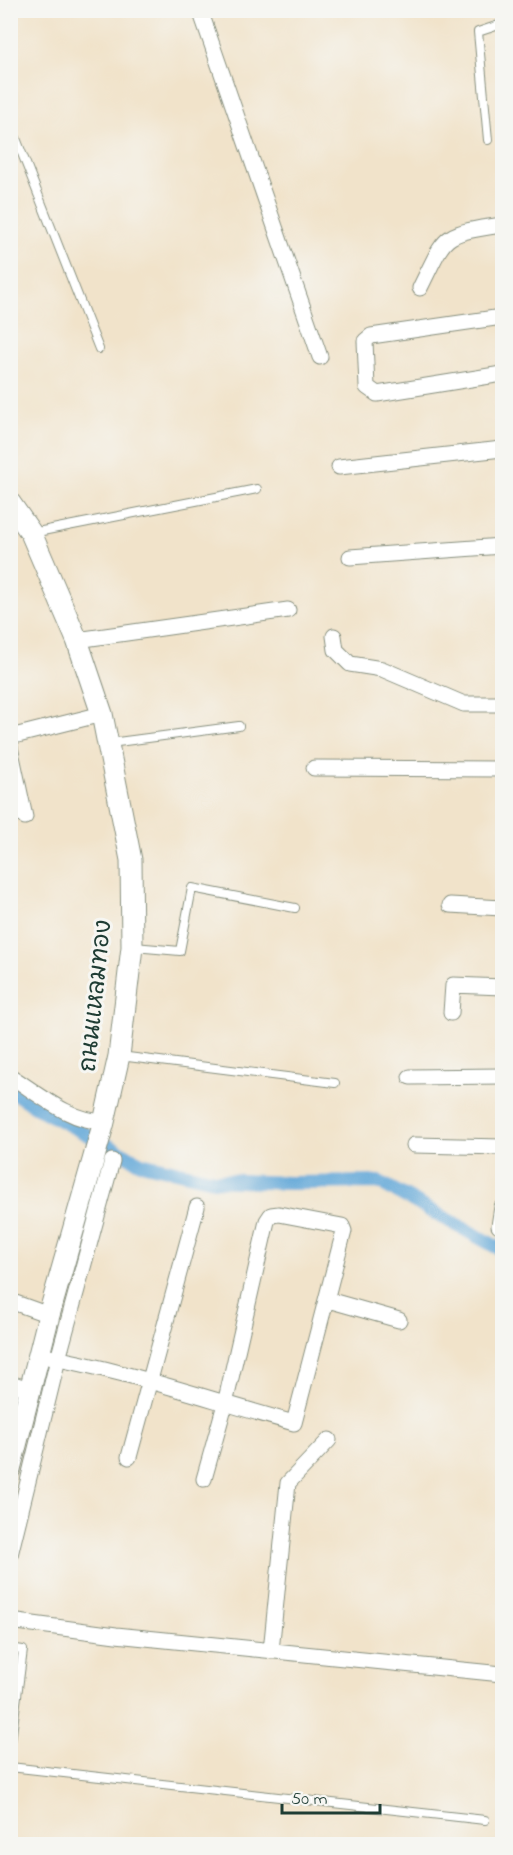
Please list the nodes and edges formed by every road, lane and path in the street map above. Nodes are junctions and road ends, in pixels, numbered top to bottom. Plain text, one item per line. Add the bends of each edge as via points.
1 (200, 10) edge
2 (502, 24) edge
3 (10, 123) edge
4 (488, 140) dead end
5 (502, 225) edge
6 (420, 288) dead end
7 (502, 317) edge
8 (99, 349) dead end
9 (320, 357) dead end
10 (502, 374) edge
11 (502, 449) edge
12 (339, 467) dead end
13 (257, 489) dead end
14 (10, 503) edge
15 (31, 533) junction
16 (502, 546) edge
17 (350, 557) dead end
18 (288, 610) dead end
19 (334, 636) dead end
20 (77, 640) junction
21 (502, 704) edge
22 (102, 714) junction
23 (239, 726) dead end
24 (10, 737) edge
25 (108, 743) junction
26 (10, 747) edge
27 (314, 768) dead end
28 (502, 769) edge
29 (26, 817) dead end
30 (450, 906) dead end
31 (295, 908) dead end
32 (502, 908) edge
33 (132, 947) junction
34 (502, 987) edge
35 (451, 1013) dead end
36 (119, 1056) junction
37 (10, 1076) edge
38 (502, 1076) edge
39 (410, 1077) dead end
40 (335, 1083) dead end
41 (103, 1127) junction
42 (414, 1145) dead end
43 (502, 1146) edge
44 (103, 1159) junction
45 (197, 1207) dead end
46 (502, 1208) edge
47 (499, 1226) dead end
48 (328, 1300) junction
49 (10, 1301) edge
50 (49, 1315) junction
51 (399, 1320) dead end
52 (48, 1357) junction
53 (150, 1383) junction
54 (20, 1386) edge
55 (225, 1404) junction
56 (329, 1440) dead end
57 (129, 1458) dead end
58 (10, 1469) edge
59 (204, 1479) dead end
60 (10, 1555) edge
61 (10, 1621) edge
62 (10, 1648) edge
63 (271, 1651) junction
64 (502, 1674) edge
65 (10, 1749) edge
66 (10, 1767) edge
67 (485, 1820) dead end

1 - 9 street
2 - 4 lane via 478,32
3 - 8 lane
5 - 6 street via 447,238
7 - 10 street via 371,336 363,349 367,387 377,394
11 - 12 street
13 - 15 lane
14 - 15 main road, ถนนแหลมทอง
15 - 20 main road, ถนนแหลมทอง
16 - 17 street
18 - 20 street
19 - 21 street via 336,650 350,664 382,669 464,704
20 - 22 main road, ถนนแหลมทอง
22 - 24 street
22 - 25 main road, ถนนแหลมทอง
23 - 25 lane
25 - 33 main road, ถนนแหลมทอง via 131,860
26 - 29 street
27 - 28 street
30 - 32 street
31 - 33 lane via 192,888 180,951
33 - 36 main road, ถนนแหลมทอง
34 - 35 street via 453,985
36 - 40 lane
36 - 41 main road, ถนนแหลมทอง
37 - 41 street via 69,1113
38 - 39 street
41 - 44 main road, ถนนแหลมทอง
42 - 43 street
44 - 50 main road, ถนนแหลมทอง
44 - 52 street
45 - 53 street
46 - 47 street
48 - 51 street
48 - 55 street via 294,1424
48 - 55 street via 342,1226 271,1215
49 - 50 street
50 - 52 main road, ถนนแหลมทอง
52 - 53 street
52 - 54 main road, ถนนแหลมทอง
52 - 60 street
53 - 55 street
53 - 57 street
54 - 58 main road, ถนนแหลมทอง
55 - 59 street
56 - 63 street via 288,1484
61 - 63 street
62 - 65 lane via 23,1650
63 - 64 street
66 - 67 lane

